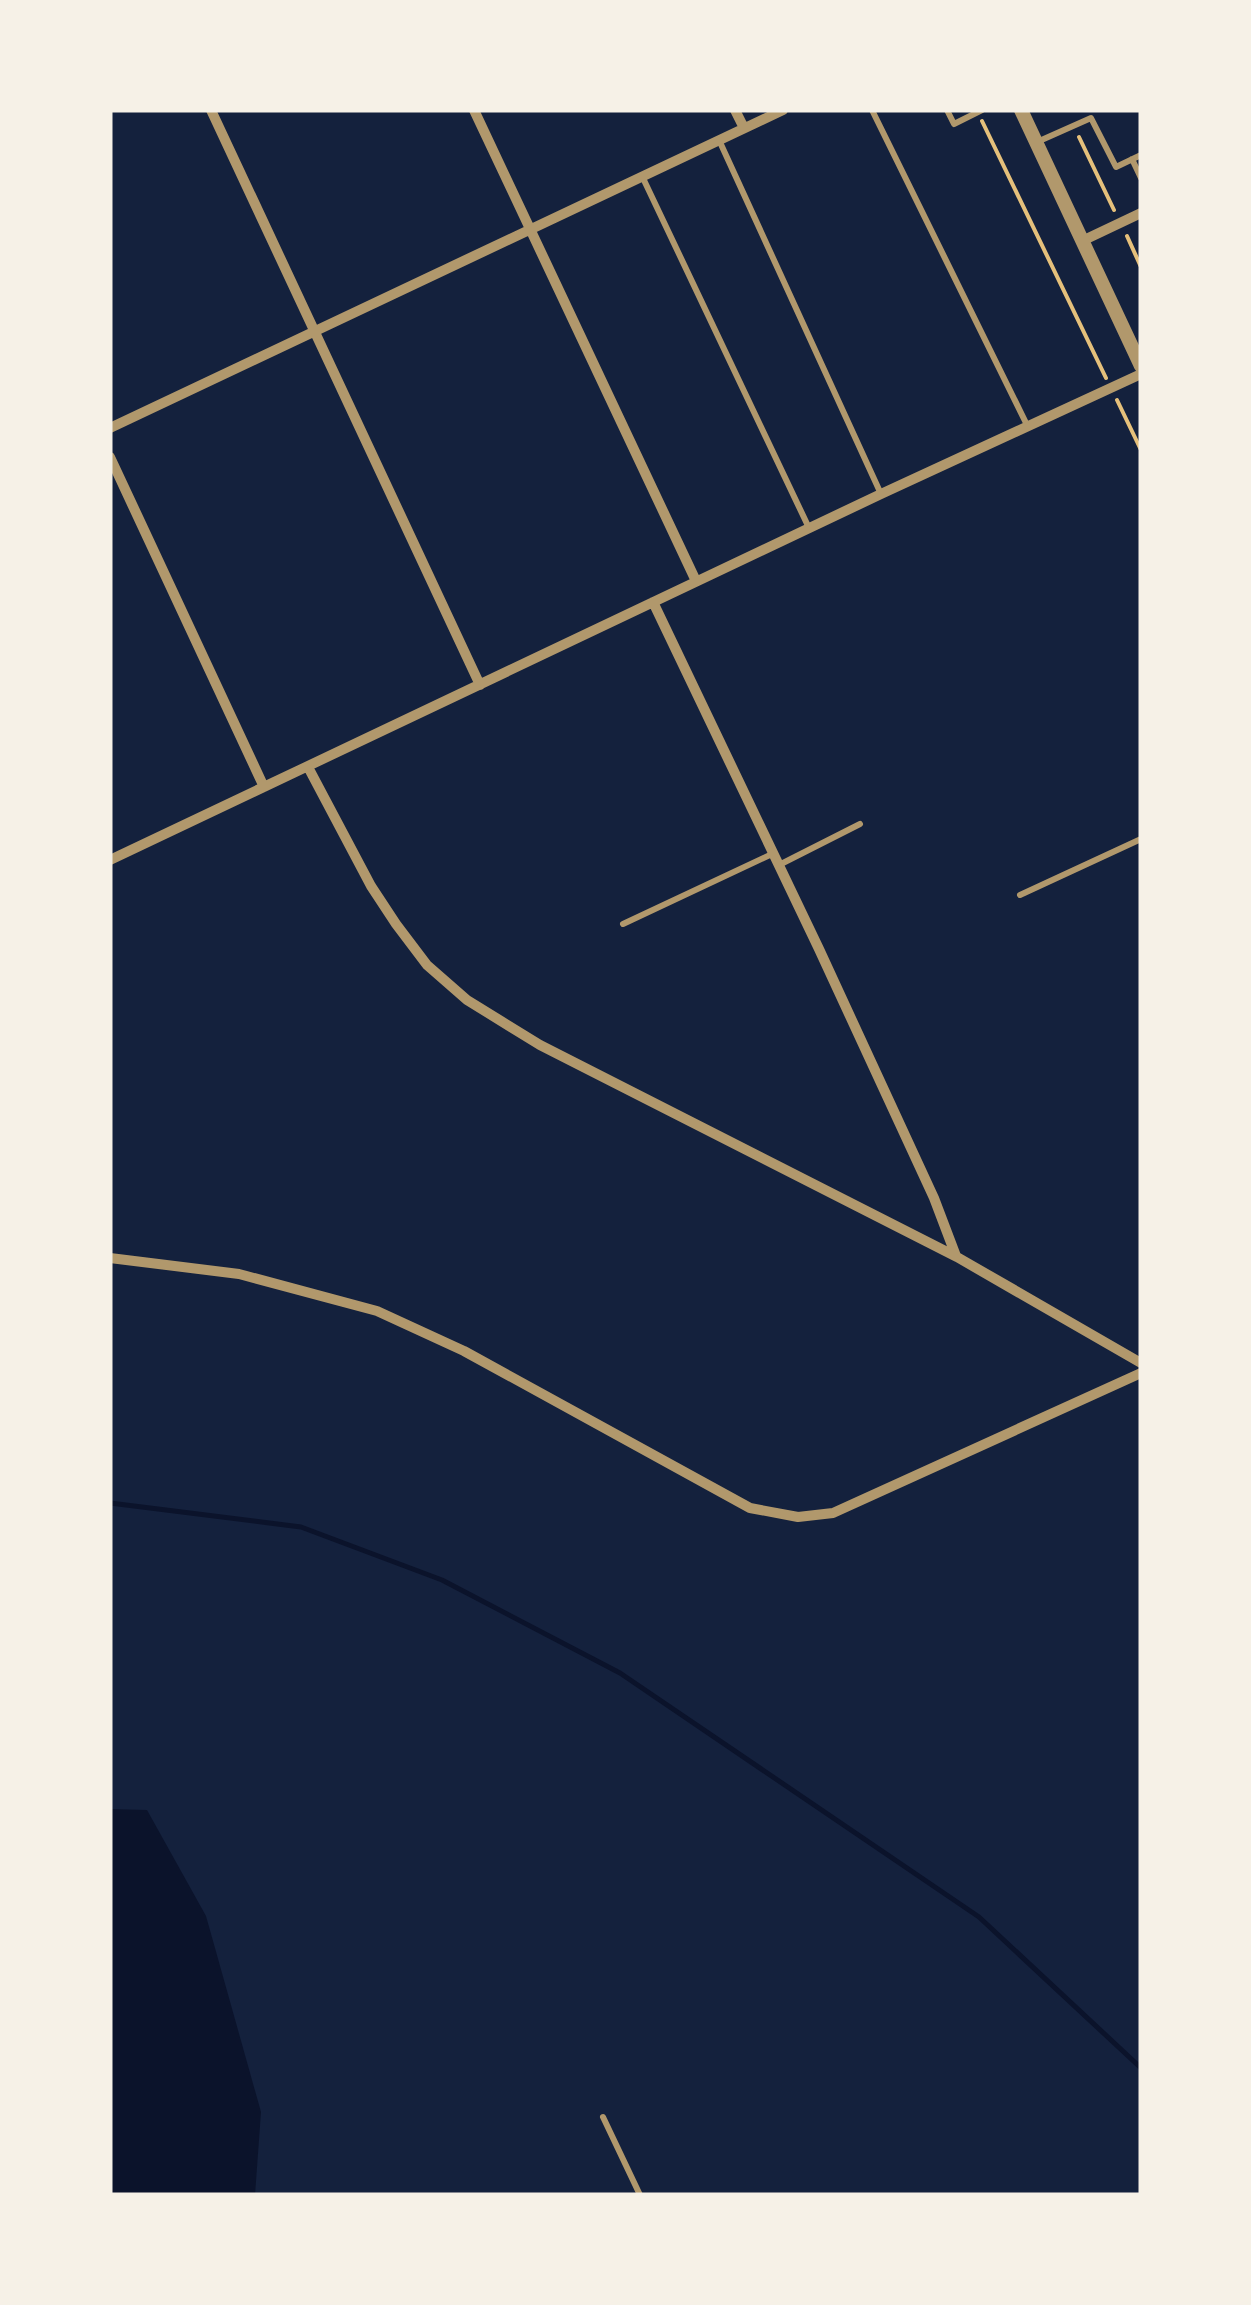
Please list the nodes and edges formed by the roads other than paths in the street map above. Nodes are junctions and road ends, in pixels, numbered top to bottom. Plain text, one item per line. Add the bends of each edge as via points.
1 (210, 110) edge
2 (474, 110) edge
3 (735, 110) edge
4 (782, 110) edge
5 (872, 110) edge
6 (946, 110) edge
7 (1021, 110) edge
8 (980, 111) edge
9 (744, 128) junction
10 (720, 140) junction
11 (1036, 142) junction
12 (1141, 155) edge
13 (1132, 159) junction
14 (642, 176) junction
15 (1141, 178) edge
16 (1141, 213) edge
17 (530, 230) junction
18 (1082, 241) junction
19 (314, 332) junction
20 (1140, 358) edge
21 (1141, 374) edge
22 (1027, 426) junction
23 (110, 428) edge
24 (110, 457) edge
25 (880, 494) junction
26 (809, 528) junction
27 (696, 581) junction
28 (653, 602) junction
29 (480, 685) junction
30 (308, 767) junction
31 (264, 787) junction
32 (860, 824) dead end
33 (1141, 839) edge
34 (776, 859) junction
35 (110, 860) edge
36 (1020, 894) dead end
37 (623, 924) dead end
38 (957, 1257) junction
39 (110, 1258) edge
40 (1141, 1364) edge
41 (1141, 1372) edge
42 (603, 2118) dead end
43 (640, 2195) edge

1 - 19 street
2 - 17 street
3 - 9 street
4 - 9 street
5 - 22 lane
6 - 8 lane via 954,124
7 - 11 street
9 - 10 street
10 - 14 street
10 - 25 lane
11 - 13 lane via 1091,118 1116,167
11 - 18 street
12 - 13 lane
13 - 15 lane
14 - 17 street
14 - 26 lane
16 - 18 street
17 - 19 street
17 - 27 street
18 - 20 street
19 - 23 street
19 - 29 street
21 - 22 street
22 - 25 street
24 - 31 street
25 - 26 street
26 - 27 street
27 - 28 street
28 - 29 street
28 - 34 street
29 - 30 street
30 - 31 street
30 - 38 street via 371,886 427,966 449,986 540,1045
31 - 35 street
32 - 34 lane
33 - 36 lane
34 - 37 lane
34 - 38 street
38 - 40 street
39 - 41 street via 239,1274 377,1310 750,1508 798,1518 834,1513
42 - 43 lane

